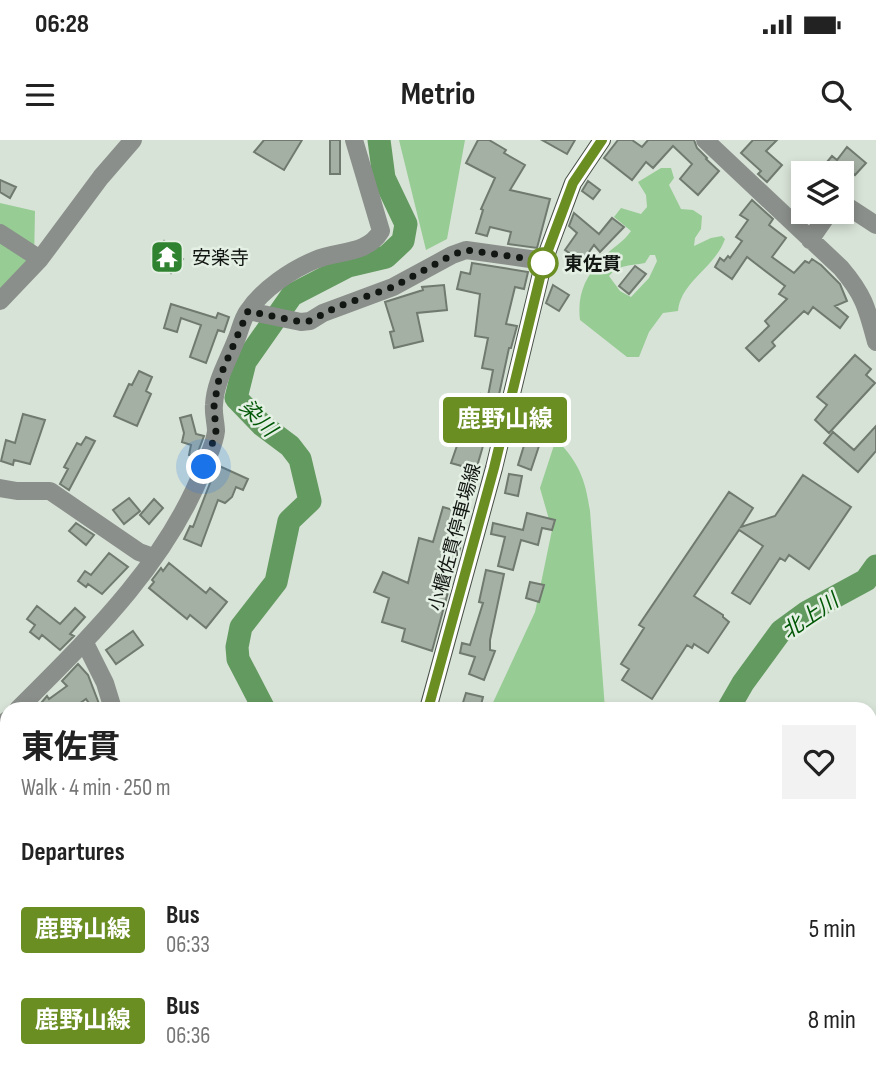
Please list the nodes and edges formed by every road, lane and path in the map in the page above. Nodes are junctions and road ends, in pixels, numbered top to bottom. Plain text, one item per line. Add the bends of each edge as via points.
1 (134, 140) edge
2 (354, 140) edge
3 (601, 140) edge
4 (705, 140) edge
5 (854, 211) edge
6 (821, 224) edge
7 (876, 225) edge
8 (0, 233) edge
9 (810, 240) junction
10 (40, 259) junction
11 (544, 261) junction
12 (0, 301) edge
13 (251, 312) junction
14 (876, 342) edge
15 (0, 488) edge
16 (153, 557) junction
17 (85, 643) junction
18 (26, 702) edge
19 (111, 702) edge
20 (430, 702) edge

1 - 10 street
2 - 13 street via 381,231 376,240 296,269 272,287
3 - 11 main road, 小櫃佐貫停車場線 via 573,183
4 - 9 street
5 - 7 street
6 - 9 street
8 - 10 street
9 - 14 street via 859,289
10 - 12 street
11 - 13 street via 466,250 310,321
11 - 20 main road, 小櫃佐貫停車場線
13 - 16 street via 219,379 214,405 216,433 204,467 176,527
15 - 16 street via 50,491
16 - 17 street
17 - 18 street
17 - 19 street

